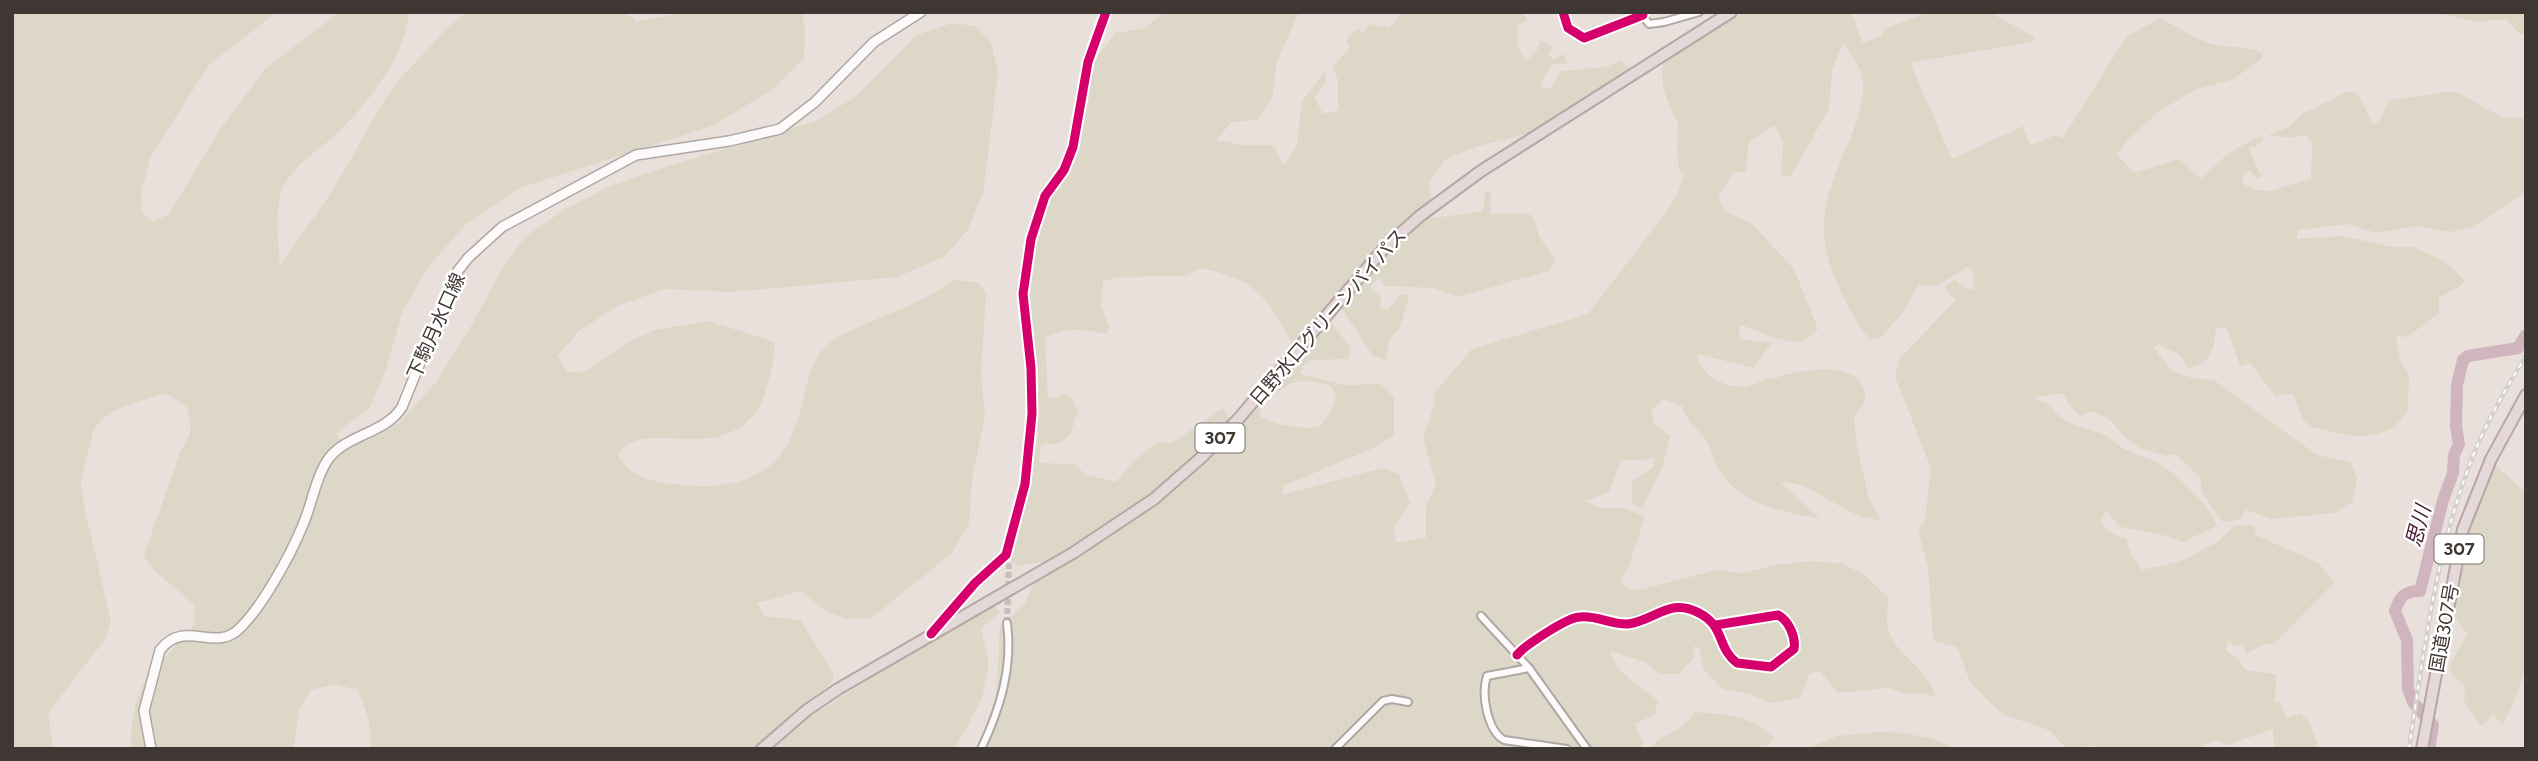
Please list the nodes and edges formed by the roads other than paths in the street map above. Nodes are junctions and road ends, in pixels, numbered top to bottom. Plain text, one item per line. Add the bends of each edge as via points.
1 (921, 12) edge
2 (1106, 12) edge
3 (1563, 12) edge
4 (1699, 12) edge
5 (1731, 12) edge
6 (1641, 14) edge
7 (2526, 396) edge
8 (1481, 616) dead end
9 (1007, 623) tunnel mouth
10 (1716, 625) junction
11 (931, 635) junction
12 (1516, 654) junction
13 (1529, 668) junction
14 (1408, 702) dead end
15 (1584, 748) edge
16 (151, 749) edge
17 (762, 749) edge
18 (981, 749) edge
19 (1335, 749) edge
20 (1567, 749) edge
21 (2422, 749) edge

1 - 16 main road, 下駒月水口線 via 874,42 780,130 636,155 511,221 468,258 452,282 402,407 390,421 332,455 302,528 240,629 221,638 182,634 166,641 160,650 144,711
2 - 11 street via 1088,62 1073,147 1064,170 1045,196 1031,239 1023,294 1032,414 1024,484 1007,558 975,583
3 - 6 street via 1568,28 1583,41
4 - 6 street via 1648,24
5 - 11 highway, 日野水口グリーンバイパス / 307 via 1448,193 1386,246 1240,417 1154,499 1073,553
7 - 21 highway, 国道307号 / 307 via 2491,459 2463,529
8 - 12 street
9 - 18 street via 1002,698
10 - 10 street via 1778,615 1793,634 1794,649 1771,667 1737,663 1723,645
10 - 12 street via 1680,606 1624,624 1580,617 1569,619
11 - 17 highway, 日野水口グリーンバイパス / 307 via 838,689
12 - 13 street
13 - 15 street
13 - 20 street via 1487,676 1484,701 1498,736
14 - 19 street via 1384,701

